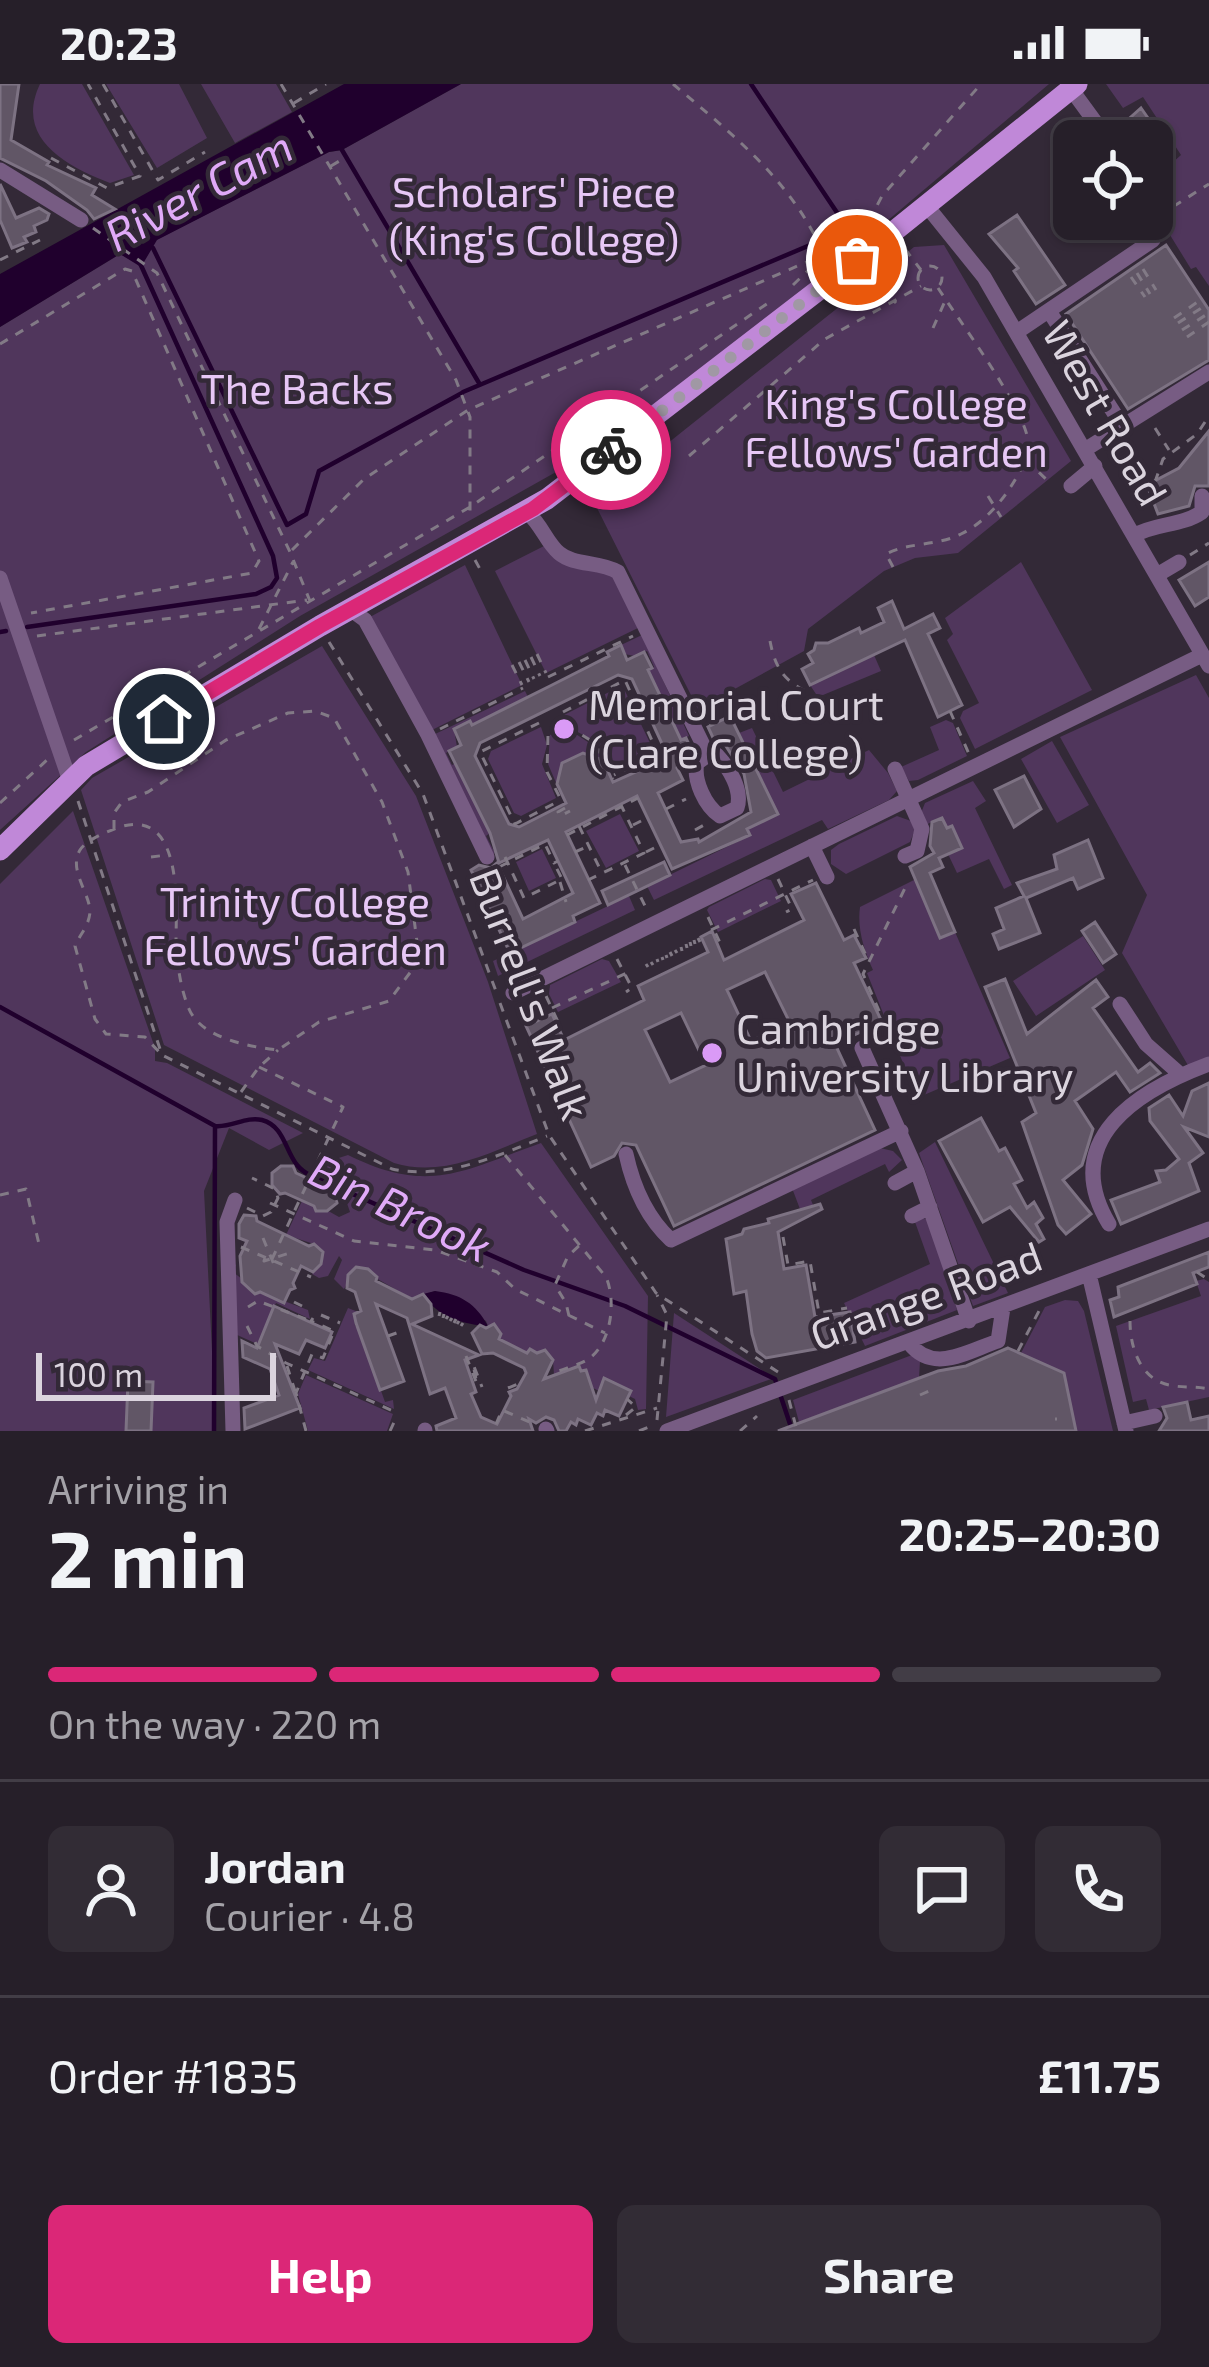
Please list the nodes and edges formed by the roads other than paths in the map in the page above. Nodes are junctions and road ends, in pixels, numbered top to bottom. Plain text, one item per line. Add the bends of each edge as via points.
1 (1074, 86) edge
2 (1095, 120) edge
3 (6, 168) edge
4 (926, 205) junction
5 (81, 220) road end
6 (1153, 240) edge
7 (1049, 311) junction
8 (1017, 332) junction
9 (1209, 372) edge
10 (1123, 427) junction
11 (1085, 449) junction
12 (1095, 466) junction
13 (1071, 485) dead end
14 (1202, 496) dead end
15 (526, 512) junction
16 (1135, 536) junction
17 (1180, 562) road end
18 (1157, 575) junction
19 (0, 578) edge
20 (350, 608) junction
21 (1206, 660) edge
22 (708, 755) junction
23 (895, 770) dead end
24 (70, 781) junction
25 (909, 800) junction
26 (812, 846) junction
27 (0, 850) edge
28 (905, 856) dead end
29 (492, 862) road end
30 (826, 875) road end
31 (513, 993) dead end
32 (1120, 1004) dead end
33 (862, 1048) dead end
34 (1209, 1064) edge
35 (1180, 1075) junction
36 (901, 1131) junction
37 (626, 1154) dead end
38 (917, 1171) junction
39 (895, 1183) dead end
40 (235, 1201) road end
41 (930, 1207) junction
42 (912, 1216) dead end
43 (1109, 1224) dead end
44 (1209, 1229) edge
45 (1089, 1274) junction
46 (1003, 1307) junction
47 (968, 1321) junction
48 (908, 1342) junction
49 (1155, 1416) dead end
50 (1125, 1427) edge
51 (233, 1431) edge
52 (667, 1431) edge

1 - 2 street
1 - 4 main road
3 - 5 street
4 - 8 street, West Road
4 - 15 main road
6 - 7 street
7 - 8 street
7 - 10 street
8 - 11 street, West Road
9 - 10 street
10 - 11 street
11 - 12 street, West Road
12 - 13 street
12 - 16 street, West Road
14 - 16 street via 1202,512 1192,518
15 - 20 main road
15 - 22 street via 558,552 618,572
16 - 18 street, West Road
17 - 18 street
18 - 21 street, West Road
19 - 24 street
20 - 24 main road
20 - 29 street via 363,616
21 - 25 street
22 - 22 street via 724,764 740,802 720,816 695,768
23 - 25 street
24 - 27 main road
25 - 26 street
25 - 28 street via 922,841
26 - 30 street
26 - 31 street
32 - 35 street
33 - 36 street
34 - 35 street
35 - 43 street via 1129,1104 1097,1150 1090,1181
36 - 37 street via 671,1240 633,1185
36 - 38 street
38 - 39 street
38 - 41 street
40 - 51 street via 227,1222
41 - 42 street
41 - 47 street
44 - 45 street, Grange Road
45 - 46 street, Grange Road
45 - 50 street
46 - 47 street, Grange Road
46 - 48 street via 998,1341 940,1361
47 - 48 street, Grange Road
48 - 52 street, Grange Road
49 - 50 street

